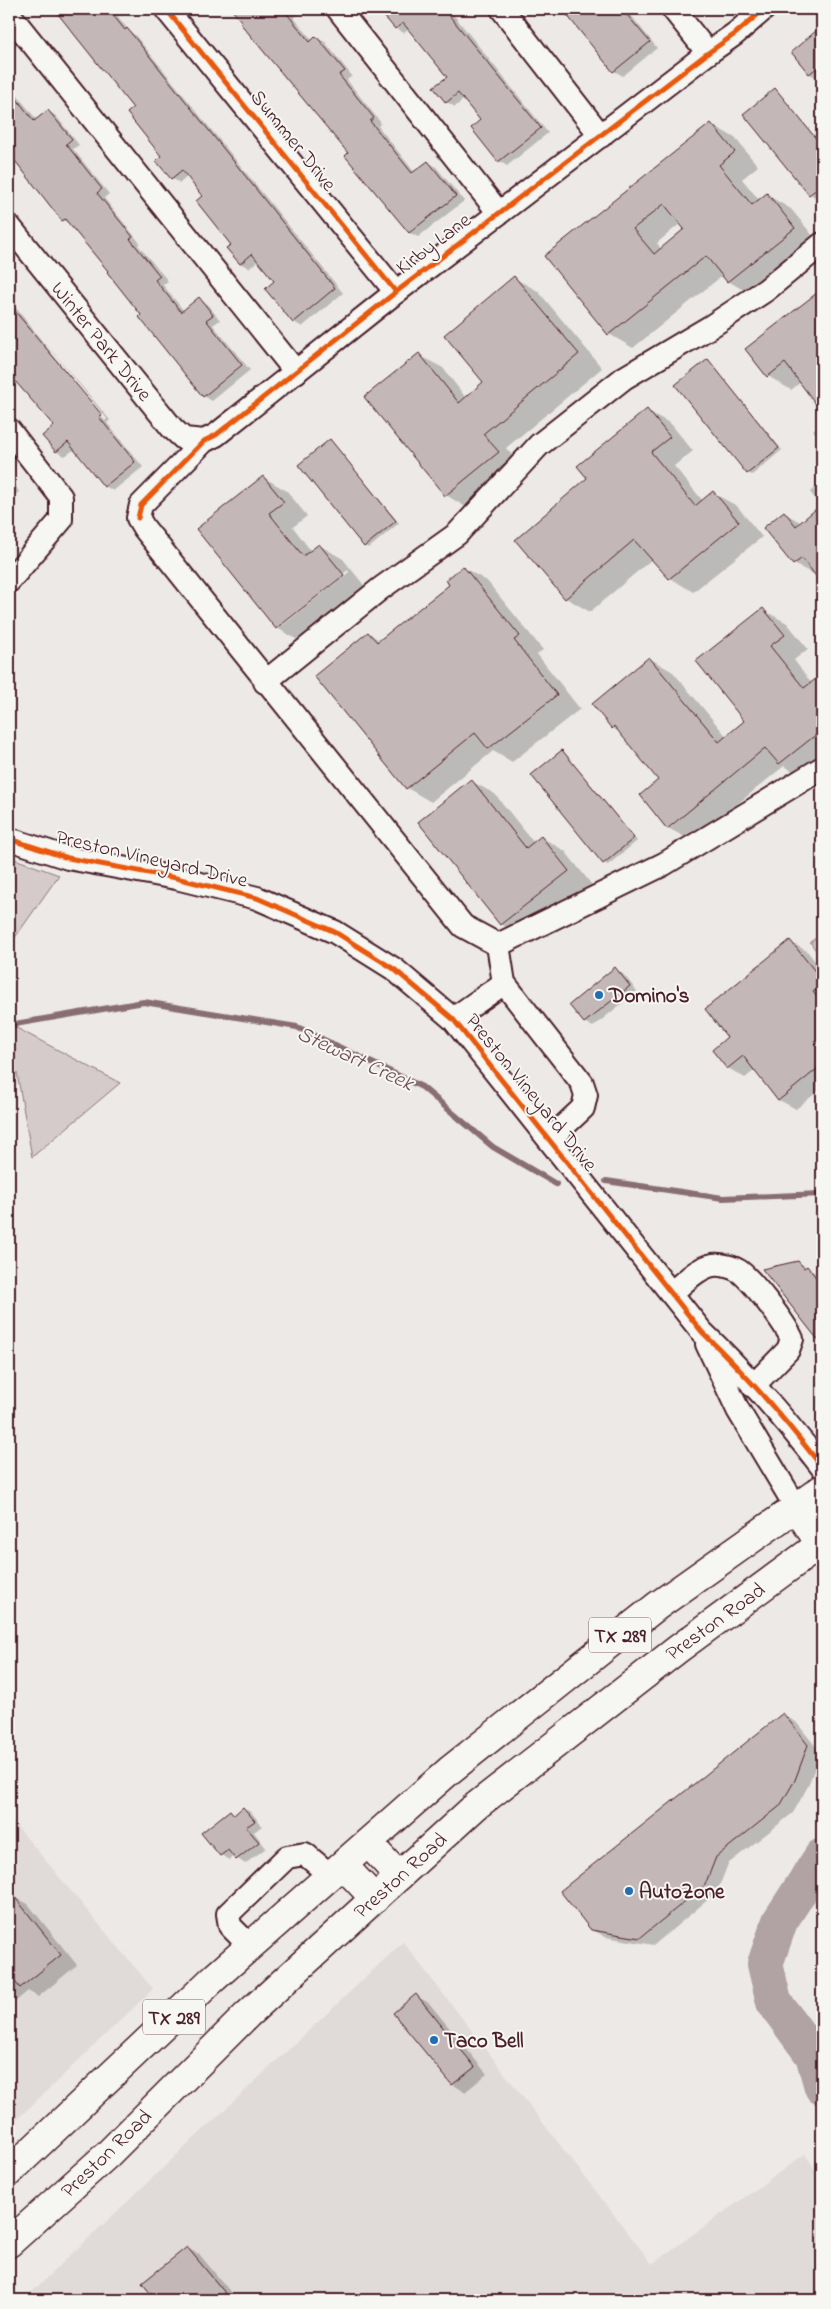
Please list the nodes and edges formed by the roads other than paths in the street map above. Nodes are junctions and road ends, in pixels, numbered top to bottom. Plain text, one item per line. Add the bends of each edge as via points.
1 (166, 9) edge
2 (338, 9) edge
3 (502, 9) edge
4 (673, 9) edge
5 (764, 9) edge
6 (9, 14) edge
7 (708, 53) junction
8 (602, 136) junction
9 (500, 213) junction
10 (9, 226) edge
11 (822, 244) edge
12 (396, 292) junction
13 (296, 372) junction
14 (9, 430) edge
15 (204, 441) junction
16 (9, 581) edge
17 (265, 682) junction
18 (822, 768) edge
19 (9, 840) edge
20 (498, 945) junction
21 (504, 983) junction
22 (453, 1019) junction
23 (550, 1139) junction
24 (671, 1293) junction
25 (702, 1332) junction
26 (753, 1386) junction
27 (822, 1467) edge
28 (822, 1489) edge
29 (796, 1507) junction
30 (821, 1545) edge
31 (368, 1843) junction
32 (337, 1870) junction
33 (399, 1876) junction
34 (375, 1899) junction
35 (250, 1946) junction
36 (9, 2172) edge
37 (9, 2243) edge

1 - 12 street, Summer Drive
2 - 9 street
3 - 8 street
4 - 7 street
5 - 7 street, Kirby Lane
6 - 13 street
7 - 8 street, Kirby Lane
8 - 9 street, Kirby Lane
9 - 12 street, Kirby Lane
10 - 15 street, Winter Park Drive via 172,428 184,439
11 - 17 street via 766,290 608,390 539,445 457,534 380,589
12 - 13 street, Kirby Lane
13 - 15 street, Kirby Lane via 216,436
14 - 16 street via 62,497 61,520
15 - 17 street, Kirby Lane via 141,505 138,518
17 - 20 street via 463,926
18 - 20 street via 664,864
19 - 22 street, Preston Vineyard Drive via 68,858 176,878 257,898 317,923 369,952
20 - 21 street
21 - 22 street
21 - 23 street via 582,1083 586,1095 583,1108
22 - 23 street, Preston Vineyard Drive
23 - 24 street, Preston Vineyard Drive
24 - 25 street, Preston Vineyard Drive
24 - 26 street via 694,1274 714,1265 739,1271 751,1283 792,1339 788,1350
25 - 26 street, Preston Vineyard Drive
25 - 29 street, Preston Vineyard Drive via 738,1410
26 - 27 street, Preston Vineyard Drive via 779,1412
28 - 29 main road, TX 289
29 - 30 main road
29 - 31 main road, TX 289 via 657,1606 546,1692 450,1770
30 - 33 main road, Preston Road / TX 289 via 527,1764
31 - 32 main road, TX 289
31 - 33 main road
32 - 34 main road
32 - 35 main road, TX 289
32 - 35 street via 305,1854 287,1857 228,1914 230,1926
33 - 34 main road, Preston Road / TX 289
34 - 37 main road, Preston Road / TX 289 via 247,2015 107,2155
35 - 36 main road, TX 289

